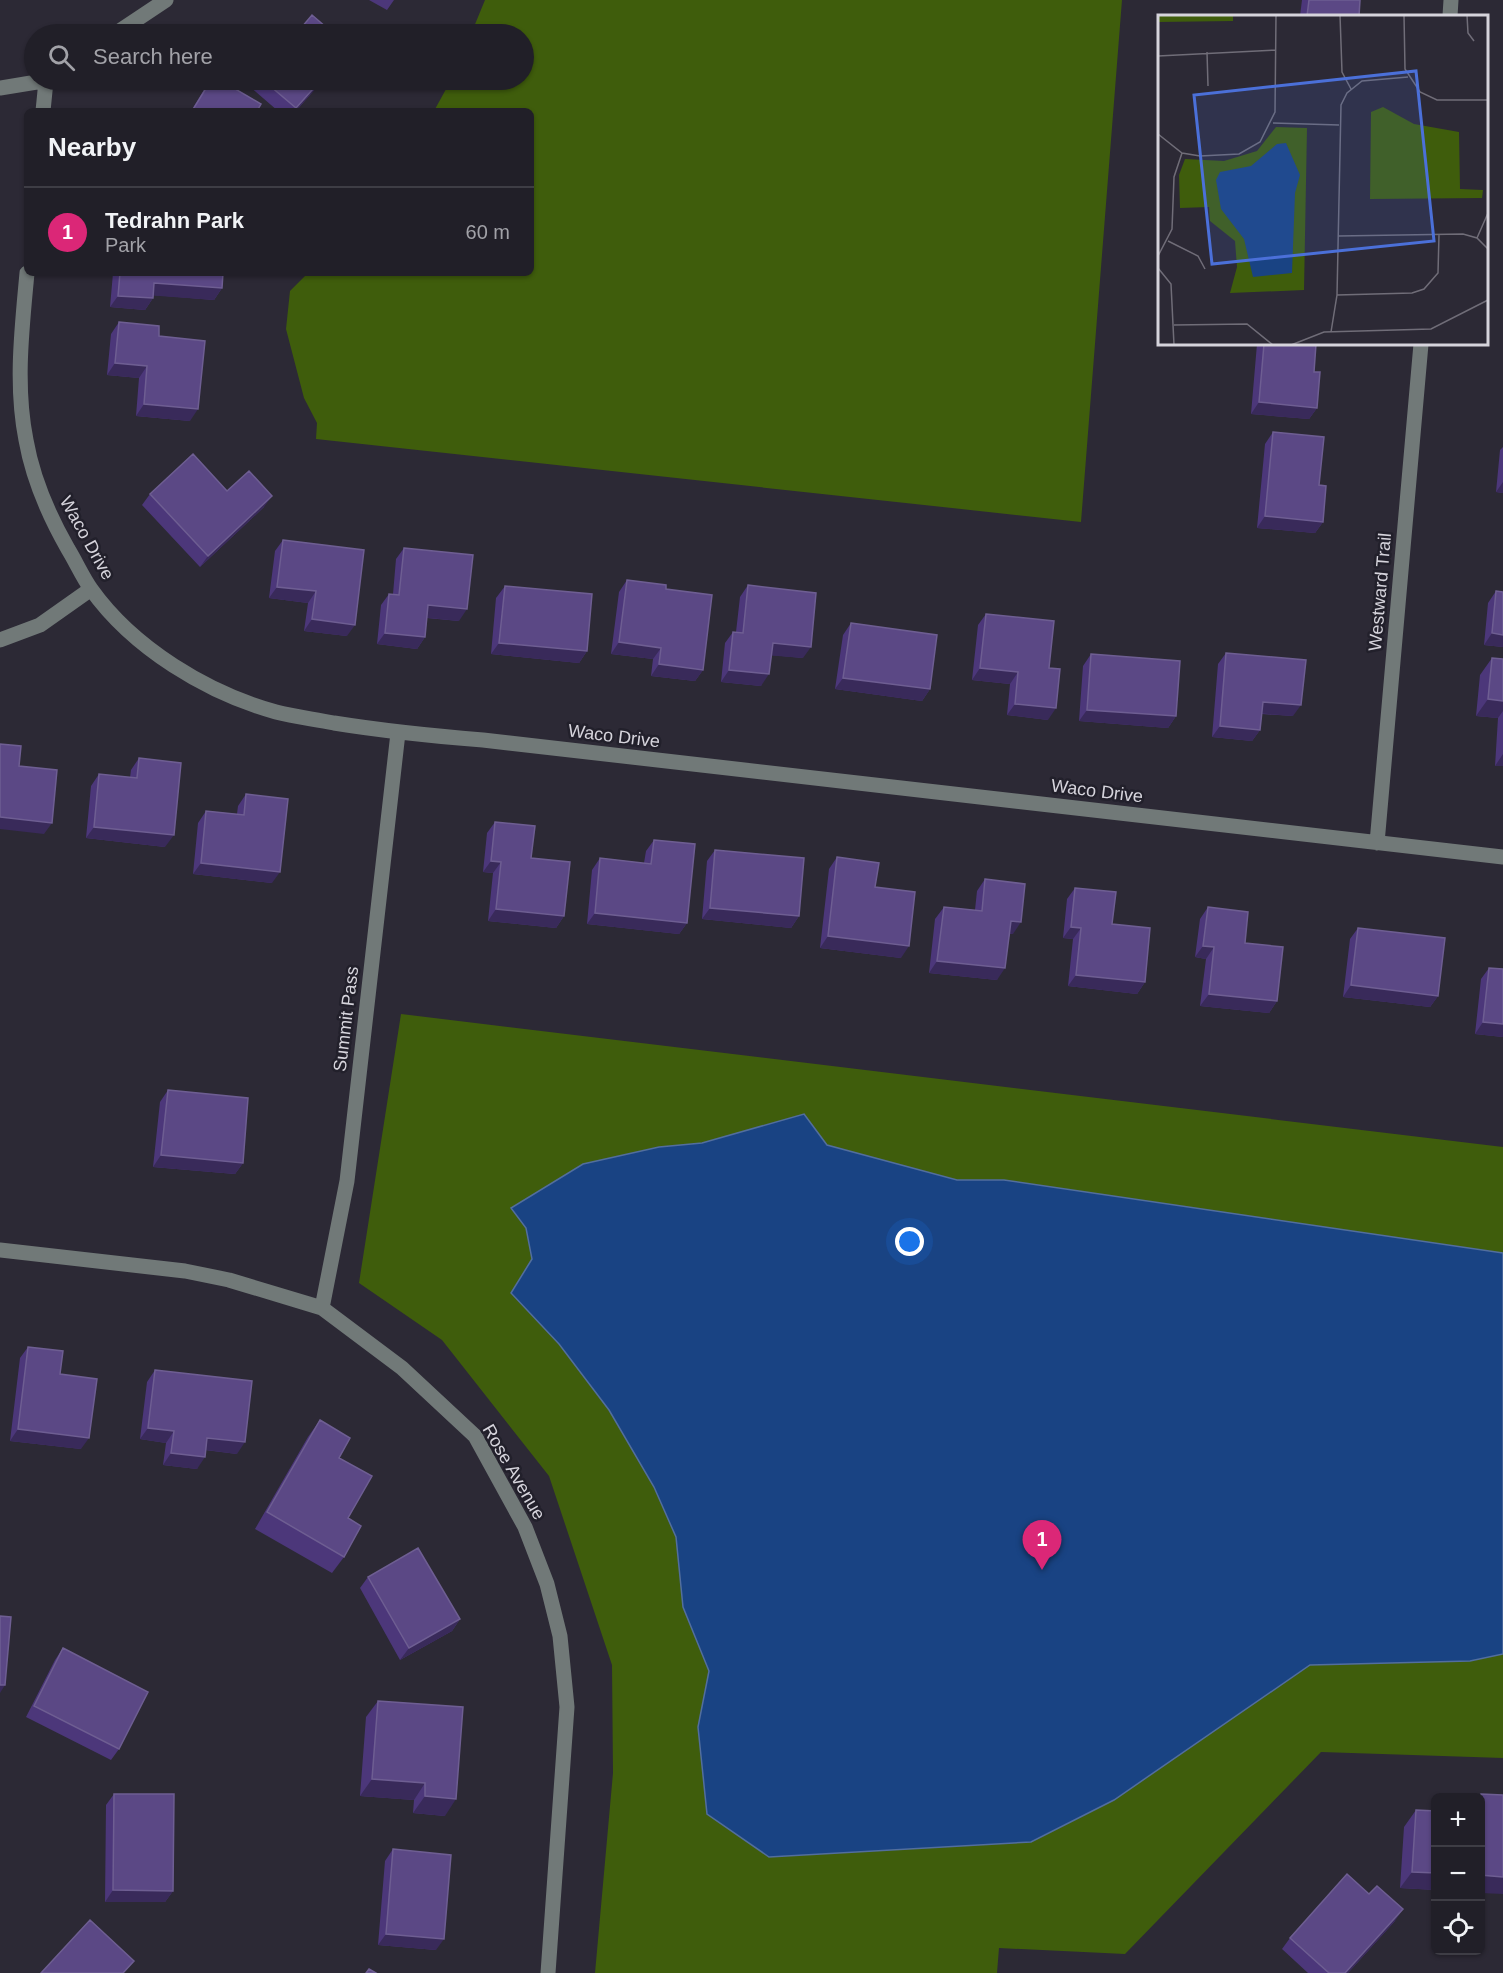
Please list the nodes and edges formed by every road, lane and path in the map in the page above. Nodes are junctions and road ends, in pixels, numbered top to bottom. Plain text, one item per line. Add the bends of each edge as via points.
1 (166, 0) edge
2 (1451, 0) edge
3 (1449, 15) edge
4 (130, 24) edge
5 (24, 84) edge
6 (0, 88) edge
7 (46, 90) edge
8 (43, 108) edge
9 (27, 276) edge
10 (1421, 345) edge
11 (91, 589) junction
12 (0, 640) edge
13 (398, 733) junction
14 (1377, 843) junction
15 (1503, 857) edge
16 (0, 1250) edge
17 (322, 1308) junction
18 (548, 1973) edge

1 - 4 street
2 - 3 street
5 - 6 street
7 - 8 street
9 - 11 street, Waco Drive via 21,342 25,439 36,483 52,521
10 - 14 street, Westward Trail
11 - 12 street via 40,624
11 - 13 street, Waco Drive via 126,629 172,666 226,695 276,712
13 - 14 street, Waco Drive
13 - 17 street, Summit Pass via 346,1182
14 - 15 street, Waco Drive
16 - 17 street, Rose Avenue via 185,1271
17 - 18 street, Rose Avenue via 402,1368 475,1436 525,1527 547,1584 560,1636 567,1707

